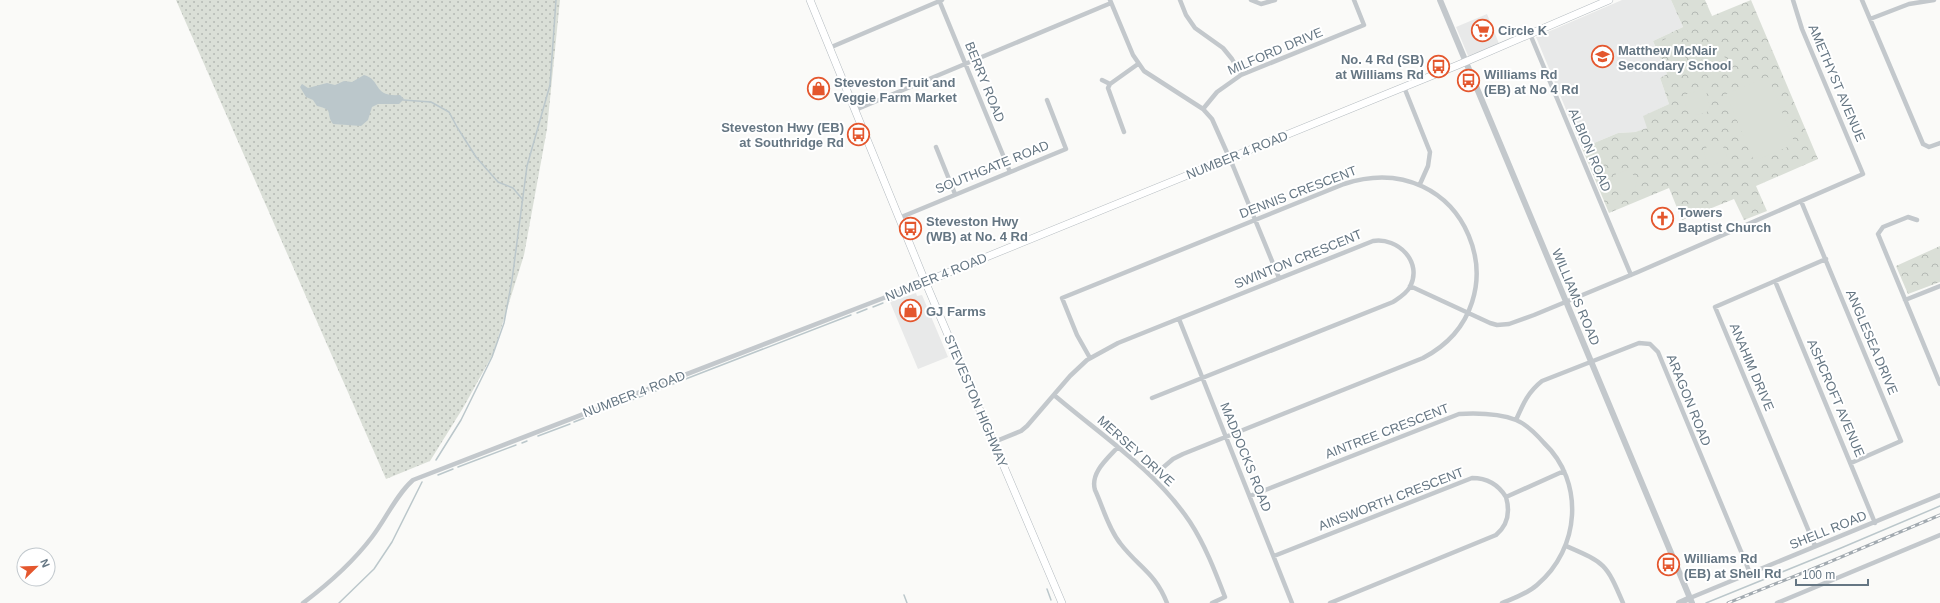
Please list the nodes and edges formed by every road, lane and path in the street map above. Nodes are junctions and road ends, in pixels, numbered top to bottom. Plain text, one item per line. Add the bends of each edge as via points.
1 (810, 0) edge
2 (940, 0) edge
3 (1180, 0) edge
4 (1251, 0) edge
5 (1275, 0) edge
6 (1354, 0) edge
7 (1440, 0) edge
8 (1609, 0) edge
9 (1794, 0) edge
10 (1862, 0) edge
11 (1934, 0) edge
12 (1111, 2) edge
13 (1870, 19) junction
14 (1530, 34) junction
15 (829, 48) junction
16 (1466, 62) junction
17 (966, 64) junction
18 (1138, 64) junction
19 (1241, 75) junction
20 (1102, 80) dead end
21 (1110, 84) junction
22 (1404, 87) junction
23 (1047, 100) dead end
24 (1203, 109) junction
25 (855, 110) junction
26 (1124, 132) dead end
27 (1940, 143) edge
28 (936, 146) dead end
29 (1229, 158) junction
30 (1010, 172) junction
31 (1420, 184) junction
32 (955, 194) junction
33 (1801, 201) junction
34 (899, 218) junction
35 (1255, 220) junction
36 (1917, 220) dead end
37 (1826, 259) junction
38 (1631, 275) junction
39 (1279, 278) junction
40 (925, 282) junction
41 (1776, 282) junction
42 (1410, 286) junction
43 (1940, 286) edge
44 (1905, 300) junction
45 (1566, 302) junction
46 (1468, 313) junction
47 (1178, 319) junction
48 (1090, 358) junction
49 (1591, 362) junction
50 (1202, 378) junction
51 (1940, 384) edge
52 (1054, 395) junction
53 (1152, 398) dead end
54 (1516, 420) junction
55 (1226, 437) junction
56 (994, 442) junction
57 (1117, 448) junction
58 (1851, 463) junction
59 (1564, 471) junction
60 (1152, 477) junction
61 (1940, 495) edge
62 (1250, 496) junction
63 (1506, 496) junction
64 (1875, 523) junction
65 (1940, 535) edge
66 (1566, 546) junction
67 (1816, 546) junction
68 (1274, 556) junction
69 (1750, 573) junction
70 (1691, 601) edge
71 (303, 603) edge
72 (1062, 603) edge
73 (1167, 603) edge
74 (1212, 603) edge
75 (1292, 603) edge
76 (1330, 603) edge
77 (1502, 603) edge
78 (1623, 603) edge
79 (1679, 603) edge
80 (1777, 603) edge

1 - 15 main road, STEVESTON HIGHWAY
2 - 15 street
2 - 17 street, BERRY ROAD
3 - 19 street via 1194,28 1223,48
4 - 5 street via 1262,4
6 - 19 street, MILFORD DRIVE via 1364,25
7 - 16 street, WILLIAMS ROAD
8 - 14 main road, NUMBER 4 ROAD
9 - 33 street, AMETHYST AVENUE via 1802,29 1863,174
10 - 13 street
11 - 13 street via 1909,4
12 - 17 street
12 - 18 street
13 - 27 street via 1923,144 1929,147
14 - 16 main road, NUMBER 4 ROAD
14 - 38 street, ALBION ROAD
15 - 25 main road, STEVESTON HIGHWAY
16 - 22 main road, NUMBER 4 ROAD
16 - 45 street, WILLIAMS ROAD
17 - 25 street
17 - 30 street, BERRY ROAD
18 - 21 street
18 - 24 street via 1150,76
19 - 24 street, MILFORD DRIVE via 1217,92
20 - 21 street
21 - 26 street via 1108,92
22 - 29 main road, NUMBER 4 ROAD
22 - 31 street via 1430,152 1428,166
23 - 30 street, SOUTHGATE ROAD via 1066,149
24 - 29 street via 1215,125
25 - 34 main road, STEVESTON HIGHWAY
28 - 32 street
29 - 35 street
29 - 40 main road, NUMBER 4 ROAD
30 - 32 street, SOUTHGATE ROAD
31 - 35 street, DENNIS CRESCENT via 1386,177 1364,178
31 - 46 street, DENNIS CRESCENT via 1450,207 1463,223 1471,240 1476,276
32 - 34 street, SOUTHGATE ROAD
33 - 37 street, ANGLESEA DRIVE
33 - 38 street
34 - 40 main road, STEVESTON HIGHWAY
35 - 39 street
35 - 48 street, DENNIS CRESCENT via 1062,298 1077,335
36 - 44 street via 1908,217 1883,227 1878,234
37 - 41 street, ANAHIM DRIVE
37 - 58 street, ANGLESEA DRIVE via 1901,441
38 - 45 street
39 - 42 street, SWINTON CRESCENT via 1372,240 1379,240 1398,245 1408,257 1412,269
39 - 47 street, SWINTON CRESCENT
40 - 56 main road, STEVESTON HIGHWAY
40 - 71 street, NUMBER 4 ROAD via 418,477 403,491 365,546
41 - 58 street, ASHCROFT AVENUE
41 - 67 street, ANAHIM DRIVE via 1715,307
42 - 46 street
42 - 50 street via 1393,302
43 - 44 street
44 - 51 street
45 - 46 street via 1503,324 1490,323
45 - 49 street, WILLIAMS ROAD
46 - 55 street, DENNIS CRESCENT via 1450,338 1428,356
47 - 48 street, SWINTON CRESCENT via 1118,343
47 - 50 street, MADDOCKS ROAD
48 - 52 street, SWINTON CRESCENT
49 - 54 street, ARAGON ROAD via 1542,381 1533,388
49 - 69 street, ARAGON ROAD via 1639,343 1650,344 1658,352
49 - 70 street, WILLIAMS ROAD
50 - 53 street
50 - 55 street, MADDOCKS ROAD
52 - 56 street, SWINTON CRESCENT via 1021,431
52 - 57 street, MERSEY DRIVE
54 - 59 street, AINTREE CRESCENT via 1550,448
54 - 62 street, AINTREE CRESCENT via 1488,414 1459,414
55 - 60 street, DENNIS CRESCENT via 1173,459
55 - 62 street, MADDOCKS ROAD
56 - 72 main road, STEVESTON HIGHWAY
57 - 60 street, MERSEY DRIVE
57 - 73 street via 1096,474 1095,490 1117,538 1151,574
58 - 64 street, ASHCROFT AVENUE
59 - 63 street
59 - 66 street, AINTREE CRESCENT via 1570,488 1572,511
60 - 74 street, MERSEY DRIVE via 1190,523 1209,557 1225,596
61 - 64 street, SHELL ROAD
62 - 68 street, MADDOCKS ROAD
63 - 68 street, AINSWORTH CRESCENT via 1493,483 1472,478
63 - 76 street via 1507,517 1504,526 1496,535
64 - 67 street, SHELL ROAD
65 - 80 street
66 - 77 street, AINTREE CRESCENT via 1552,569 1536,586
66 - 78 street via 1601,563 1609,571
67 - 69 street, SHELL ROAD
68 - 75 street, MADDOCKS ROAD
69 - 70 street, SHELL ROAD
70 - 79 street, SHELL ROAD

